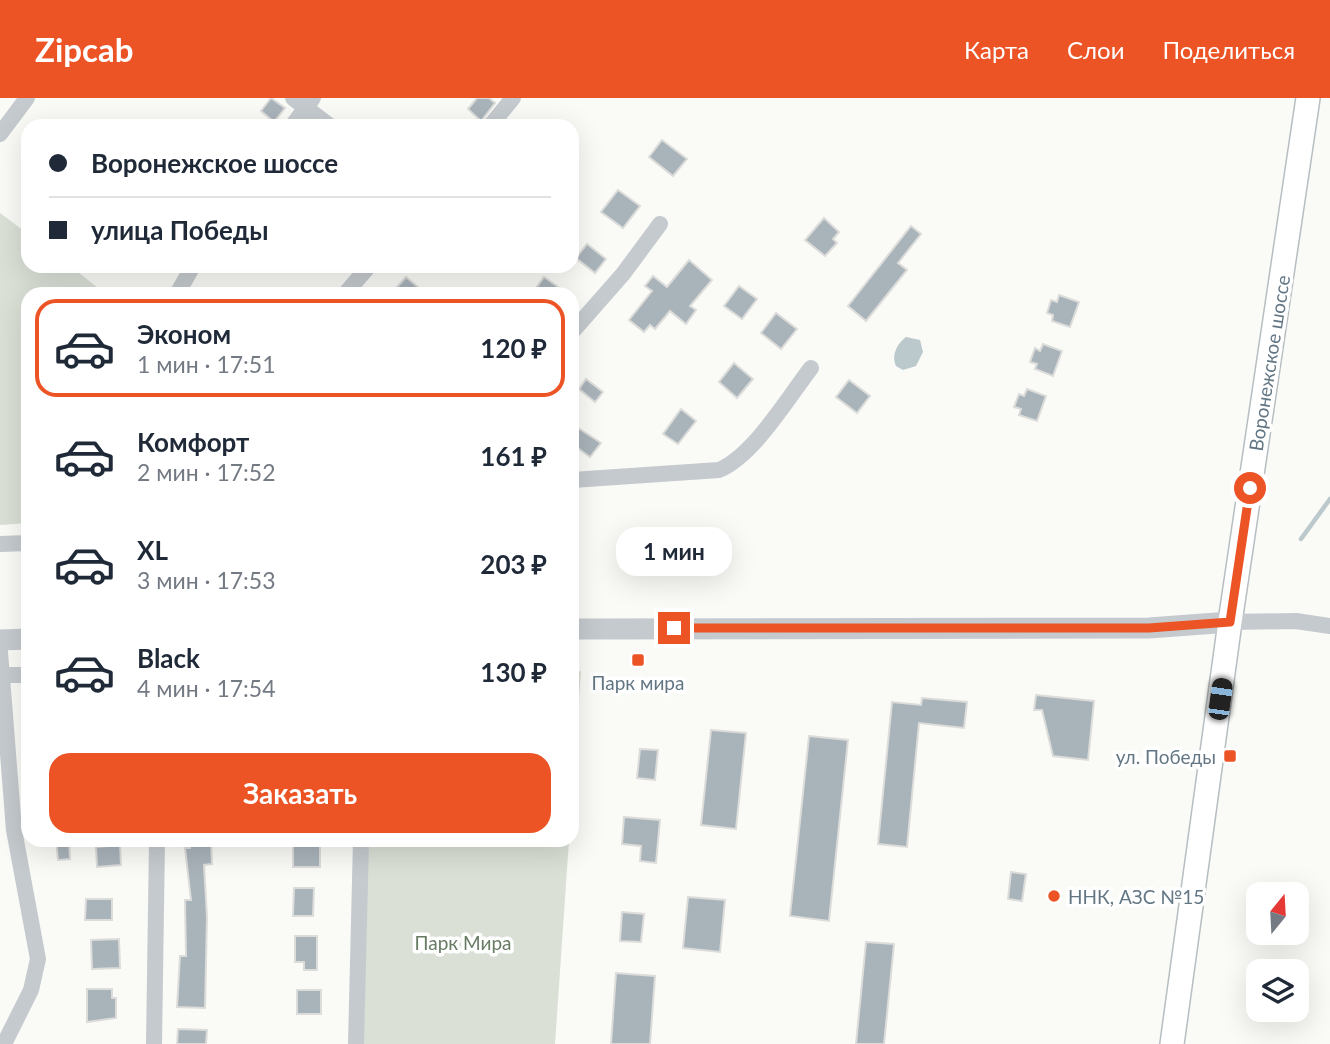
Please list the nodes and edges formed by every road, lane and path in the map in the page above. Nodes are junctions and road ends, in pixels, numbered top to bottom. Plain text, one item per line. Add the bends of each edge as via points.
1 (27, 98) edge
2 (513, 98) edge
3 (1308, 98) edge
4 (304, 101) edge
5 (295, 119) edge
6 (323, 119) edge
7 (496, 119) edge
8 (0, 134) edge
9 (660, 224) dead end
10 (363, 273) edge
11 (351, 287) edge
12 (579, 324) edge
13 (811, 368) dead end
14 (579, 480) edge
15 (21, 543) edge
16 (0, 544) edge
17 (1230, 622) junction
18 (1330, 626) edge
19 (579, 629) edge
20 (21, 639) edge
21 (0, 640) edge
22 (0, 652) edge
23 (2, 675) junction
24 (21, 675) edge
25 (157, 847) edge
26 (361, 847) edge
27 (4, 1044) edge
28 (154, 1044) edge
29 (356, 1044) edge
30 (1172, 1044) edge

1 - 8 street
2 - 7 street
3 - 17 main road, Воронежское шоссе
4 - 5 street
4 - 6 street
9 - 12 street
10 - 11 street
13 - 14 street via 730,466
15 - 16 street
17 - 18 street via 1296,621
17 - 19 street via 1149,628
17 - 30 main road, Воронежское шоссе
20 - 21 street
22 - 23 street
23 - 24 street
23 - 27 street via 14,830 38,959 31,990
25 - 28 street
26 - 29 street

